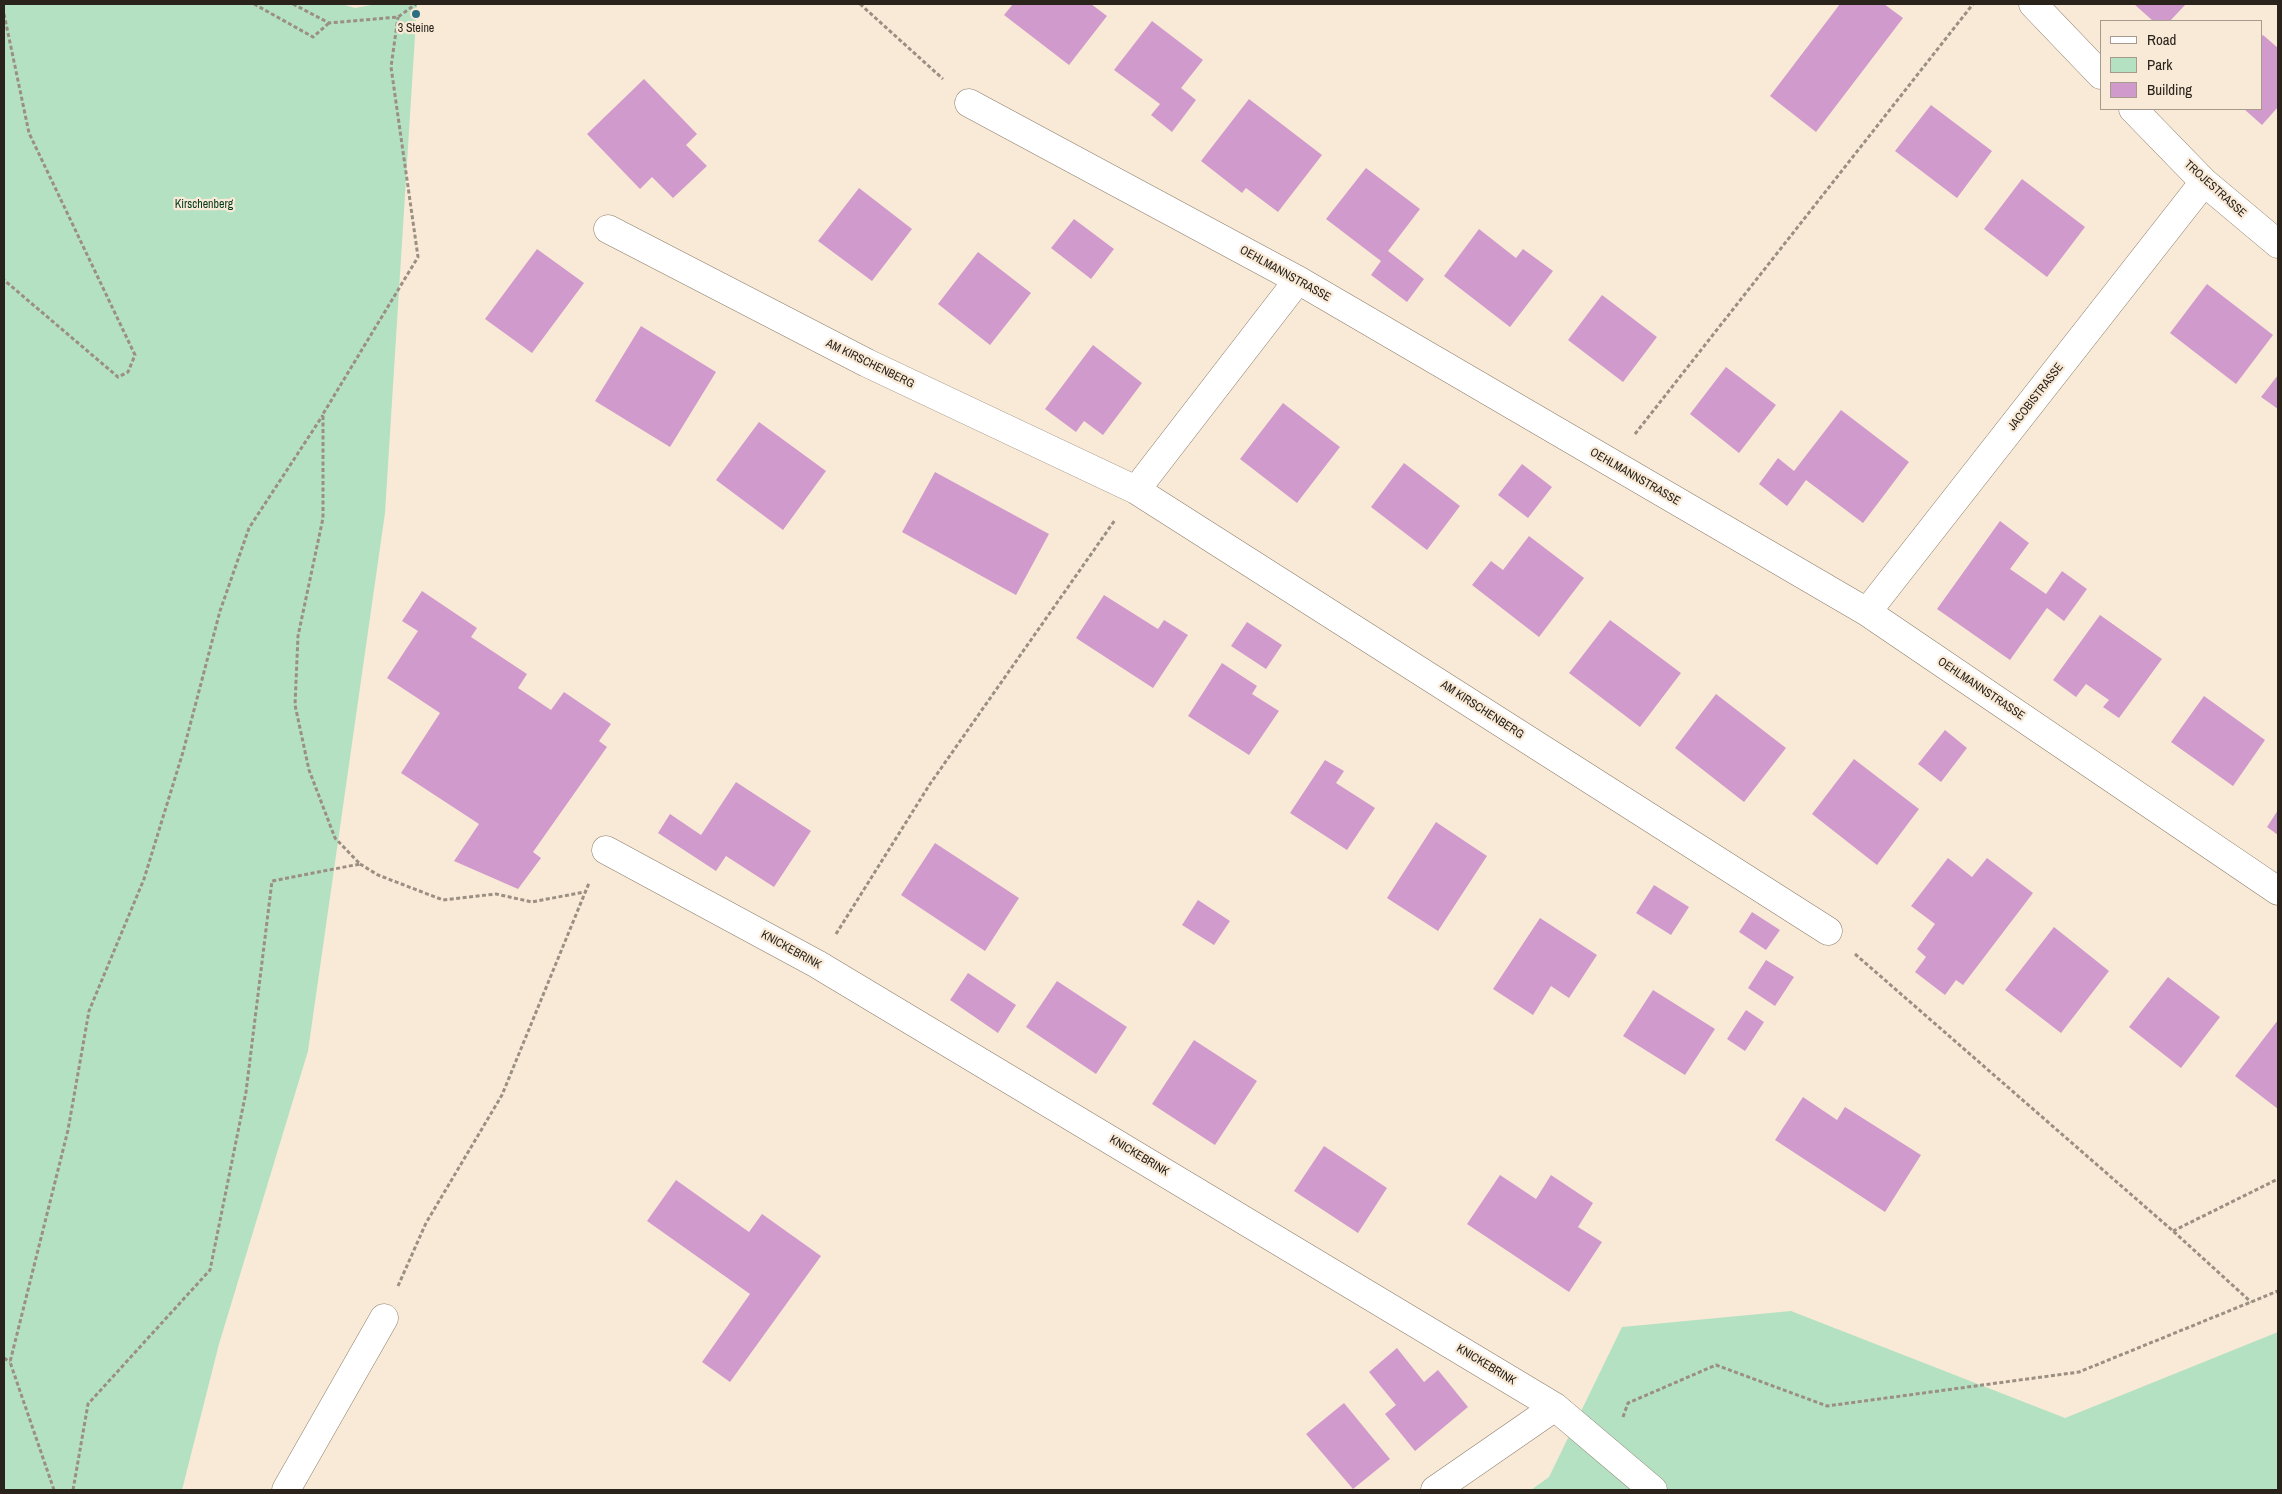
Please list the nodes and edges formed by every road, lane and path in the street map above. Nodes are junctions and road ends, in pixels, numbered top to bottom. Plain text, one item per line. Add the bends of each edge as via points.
1 (254, 4) edge
2 (293, 4) edge
3 (416, 4) edge
4 (860, 4) edge
5 (1973, 4) edge
6 (2033, 4) edge
7 (4, 14) edge
8 (398, 17) junction
9 (329, 23) junction
10 (2100, 74) edge
11 (968, 103) joint
12 (2134, 110) edge
13 (2204, 182) junction
14 (608, 230) dead end
15 (2278, 244) edge
16 (4, 280) edge
17 (1298, 280) junction
18 (323, 414) junction
19 (1612, 464) junction
20 (1136, 490) junction
21 (1867, 612) junction
22 (606, 850) joint
23 (360, 864) junction
24 (2278, 891) edge
25 (584, 892) junction
26 (1828, 931) joint
27 (817, 964) junction
28 (2278, 1179) edge
29 (2173, 1231) junction
30 (2278, 1291) edge
31 (2251, 1302) junction
32 (384, 1318) joint
33 (4, 1358) edge
34 (10, 1362) junction
35 (1556, 1407) junction
36 (1610, 1453) junction
37 (54, 1490) edge
38 (73, 1490) edge
39 (286, 1490) edge
40 (1435, 1490) edge
41 (1654, 1490) edge

1 - 9 path via 314,37
2 - 9 path
3 - 8 path
4 - 11 path
5 - 19 path
6 - 10 street
7 - 16 path via 29,133 135,355 128,372 118,377
8 - 9 path
8 - 18 path via 391,67 418,257
11 - 17 street, OEHLMANNSTRASSE
12 - 13 street, TROJESTRASSE
13 - 15 street, TROJESTRASSE
13 - 21 street, JACOBISTRASSE
14 - 20 street, AM KIRSCHENBERG via 867,363
17 - 19 street, OEHLMANNSTRASSE
17 - 20 street
18 - 23 path via 323,518 298,636 295,705 309,770 335,838
18 - 34 path via 249,528 220,611 183,752 144,879 89,1011 68,1130
19 - 21 street, OEHLMANNSTRASSE
20 - 26 street, AM KIRSCHENBERG
20 - 27 path via 930,784
21 - 24 street, OEHLMANNSTRASSE
22 - 25 path
22 - 27 street, KNICKEBRINK
23 - 25 path via 378,875 443,900 496,894 532,902
23 - 38 path via 272,881 246,1092 210,1270 88,1404
25 - 32 path via 502,1095 426,1223
26 - 29 path
27 - 35 street, KNICKEBRINK
28 - 29 path
29 - 31 path
30 - 31 path
31 - 36 path via 2079,1372 1827,1406 1716,1365 1628,1403
32 - 39 street
33 - 34 path
34 - 37 path
35 - 36 street, KNICKEBRINK
35 - 40 street
36 - 41 street, KNICKEBRINK

